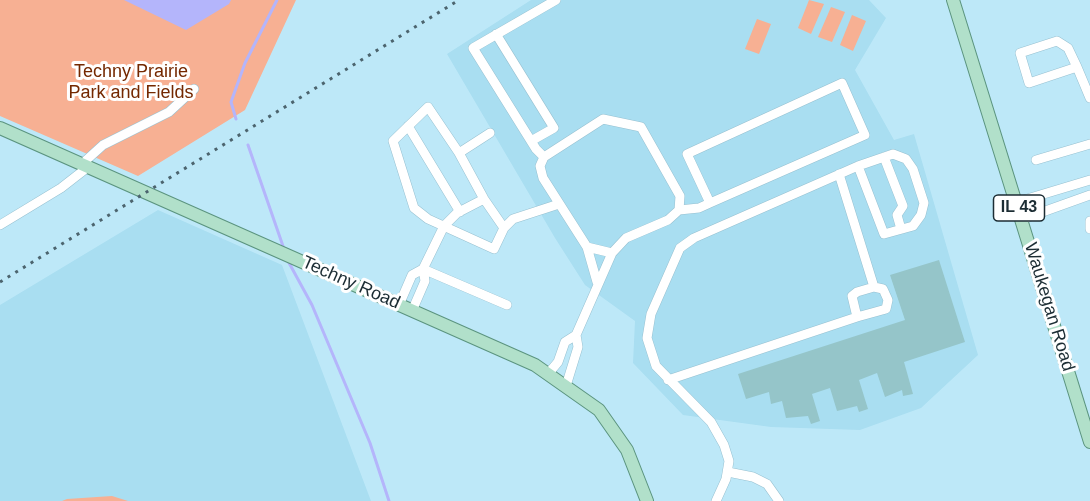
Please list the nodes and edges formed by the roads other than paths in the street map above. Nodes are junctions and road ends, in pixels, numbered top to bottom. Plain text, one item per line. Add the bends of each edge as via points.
1 (556, 0) edge
2 (953, 0) edge
3 (496, 34) junction
4 (1077, 67) junction
5 (194, 89) dead end
6 (1090, 98) edge
7 (408, 126) junction
8 (0, 128) edge
9 (490, 133) dead end
10 (531, 141) junction
11 (1090, 144) edge
12 (459, 153) junction
13 (544, 157) junction
14 (884, 157) junction
15 (1036, 160) dead end
16 (85, 166) junction
17 (858, 166) junction
18 (839, 174) junction
19 (1090, 180) edge
20 (1090, 195) edge
21 (484, 199) junction
22 (1017, 202) junction
23 (710, 203) junction
24 (559, 204) junction
25 (679, 210) junction
26 (460, 212) junction
27 (1023, 219) junction
28 (1090, 221) edge
29 (0, 225) edge
30 (444, 226) junction
31 (504, 228) junction
32 (1090, 229) edge
33 (901, 230) junction
34 (587, 247) junction
35 (612, 253) junction
36 (423, 269) junction
37 (597, 282) junction
38 (874, 287) junction
39 (399, 305) junction
40 (507, 305) dead end
41 (412, 311) junction
42 (857, 317) junction
43 (576, 334) junction
44 (548, 374) junction
45 (668, 380) junction
46 (566, 386) junction
47 (1090, 442) edge
48 (728, 472) junction
49 (772, 491) junction
50 (647, 501) edge
51 (716, 501) edge
52 (768, 501) edge
53 (779, 501) edge

1 - 3 lane
2 - 22 main road, Waukegan Road / IL 43
3 - 10 lane via 473,48
3 - 10 lane via 554,128
4 - 4 lane via 1068,48 1057,41 1020,52 1029,83
4 - 6 lane
5 - 16 lane via 170,111 103,145
7 - 12 lane via 428,107
7 - 26 lane
7 - 30 lane via 393,141 407,192 414,208
8 - 16 main road, Techny Road
9 - 12 lane
10 - 13 lane
11 - 15 lane
12 - 21 lane
13 - 24 lane via 540,165 543,178
13 - 25 lane via 603,119 641,127 680,196
14 - 17 lane
14 - 33 lane via 903,206 897,215
14 - 33 lane via 893,154 906,159 924,203 913,226
16 - 29 lane via 61,188
16 - 39 main road, Techny Road
17 - 18 lane
17 - 33 lane via 884,234
18 - 38 lane
18 - 45 lane via 702,234 680,248 651,315 647,338 656,366
19 - 22 lane
20 - 27 lane
21 - 26 lane
21 - 31 lane
22 - 27 main road, Waukegan Road / IL 43
23 - 23 lane via 865,135 842,83 687,154
23 - 25 lane
24 - 31 lane via 513,219
24 - 34 lane
25 - 35 lane via 668,220 626,238
26 - 30 lane
27 - 47 main road, Waukegan Road / IL 43
28 - 32 lane
30 - 31 lane via 494,249
30 - 36 lane
34 - 35 lane
34 - 37 lane
35 - 37 lane
36 - 39 lane via 412,275
36 - 40 lane
36 - 41 lane via 425,281
37 - 43 lane
38 - 42 lane via 852,296
38 - 42 lane via 884,289 886,309
39 - 41 main road, Techny Road
41 - 44 main road, Techny Road
42 - 45 lane
43 - 44 lane via 565,342 558,362
43 - 46 lane via 578,347
44 - 46 main road, Techny Road
45 - 48 lane via 711,422 724,445
46 - 50 main road, Techny Road via 599,410 627,450
48 - 49 lane via 753,477
48 - 51 lane
49 - 52 lane
49 - 53 lane

